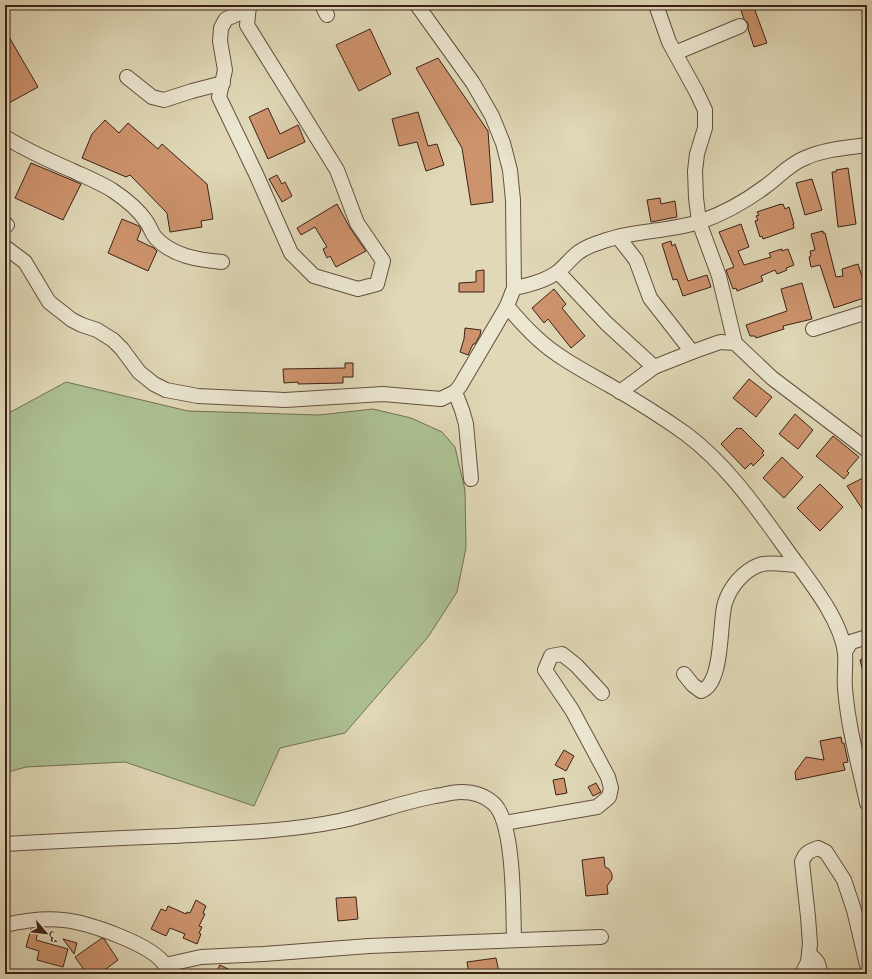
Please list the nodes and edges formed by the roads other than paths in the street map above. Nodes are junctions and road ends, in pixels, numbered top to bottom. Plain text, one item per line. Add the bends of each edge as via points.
1 (416, 5) edge
2 (656, 5) edge
3 (249, 7) edge
4 (740, 26) dead end
5 (675, 53) junction
6 (127, 77) dead end
7 (223, 83) junction
8 (5, 138) edge
9 (867, 145) edge
10 (699, 222) junction
11 (618, 237) junction
12 (5, 247) edge
13 (222, 262) dead end
14 (558, 272) junction
15 (514, 288) junction
16 (507, 306) junction
17 (867, 312) edge
18 (813, 329) dead end
19 (735, 343) junction
20 (692, 352) junction
21 (654, 367) junction
22 (454, 392) junction
23 (620, 392) junction
24 (867, 450) edge
25 (471, 479) dead end
26 (798, 565) junction
27 (840, 635) junction
28 (863, 638) edge
29 (845, 652) junction
30 (684, 674) dead end
31 (602, 693) dead end
32 (867, 803) edge
33 (505, 823) junction
34 (5, 844) edge
35 (5, 925) edge
36 (601, 937) dead end
37 (514, 940) junction
38 (809, 954) junction
39 (867, 965) edge
40 (166, 970) edge
41 (802, 974) edge
42 (820, 974) edge

1 - 15 street via 473,82 492,116 503,143 510,170 513,200
2 - 5 street
3 - 7 street via 226,19 221,28 220,41 225,70
3 - 7 street via 247,25 337,170 357,223 383,261 377,284 358,289 314,276 291,253 219,97
4 - 5 street
5 - 10 street via 705,110 705,128 695,171
6 - 7 street via 152,97 164,100
8 - 13 street via 111,189 142,216 159,240 173,250 196,259
9 - 10 street via 805,157 743,201
10 - 11 street
10 - 19 street via 719,276
11 - 14 street via 580,252
11 - 20 street via 636,260 650,298
12 - 22 street via 25,262 49,302 72,320 113,340 139,372 166,390 198,396 285,400 383,394 441,399
14 - 15 street via 532,285
14 - 21 street via 606,323
15 - 16 street
16 - 22 street
16 - 23 street via 539,340 580,369
17 - 18 street
19 - 20 street via 720,342
19 - 24 street via 772,378
20 - 21 street
21 - 23 street
22 - 25 street via 466,424
23 - 26 street via 686,435 721,466 743,490
26 - 27 street via 821,598
26 - 30 street via 763,564 740,577 725,603 718,662 708,687 697,689
27 - 28 street
27 - 29 street
28 - 29 street via 851,642
29 - 32 street via 844,687 851,737
31 - 33 street via 562,654 551,656 545,670 572,710 600,760 610,783 609,797 597,807
33 - 34 street via 495,804 484,796 460,792 416,800 339,821 289,828 243,833
33 - 37 street via 513,893
35 - 40 street via 53,919 103,930 126,939 156,956
36 - 37 street
37 - 40 street via 201,957
38 - 39 street via 802,862 804,854 818,848 826,852 844,880
38 - 41 street
38 - 42 street via 819,964

